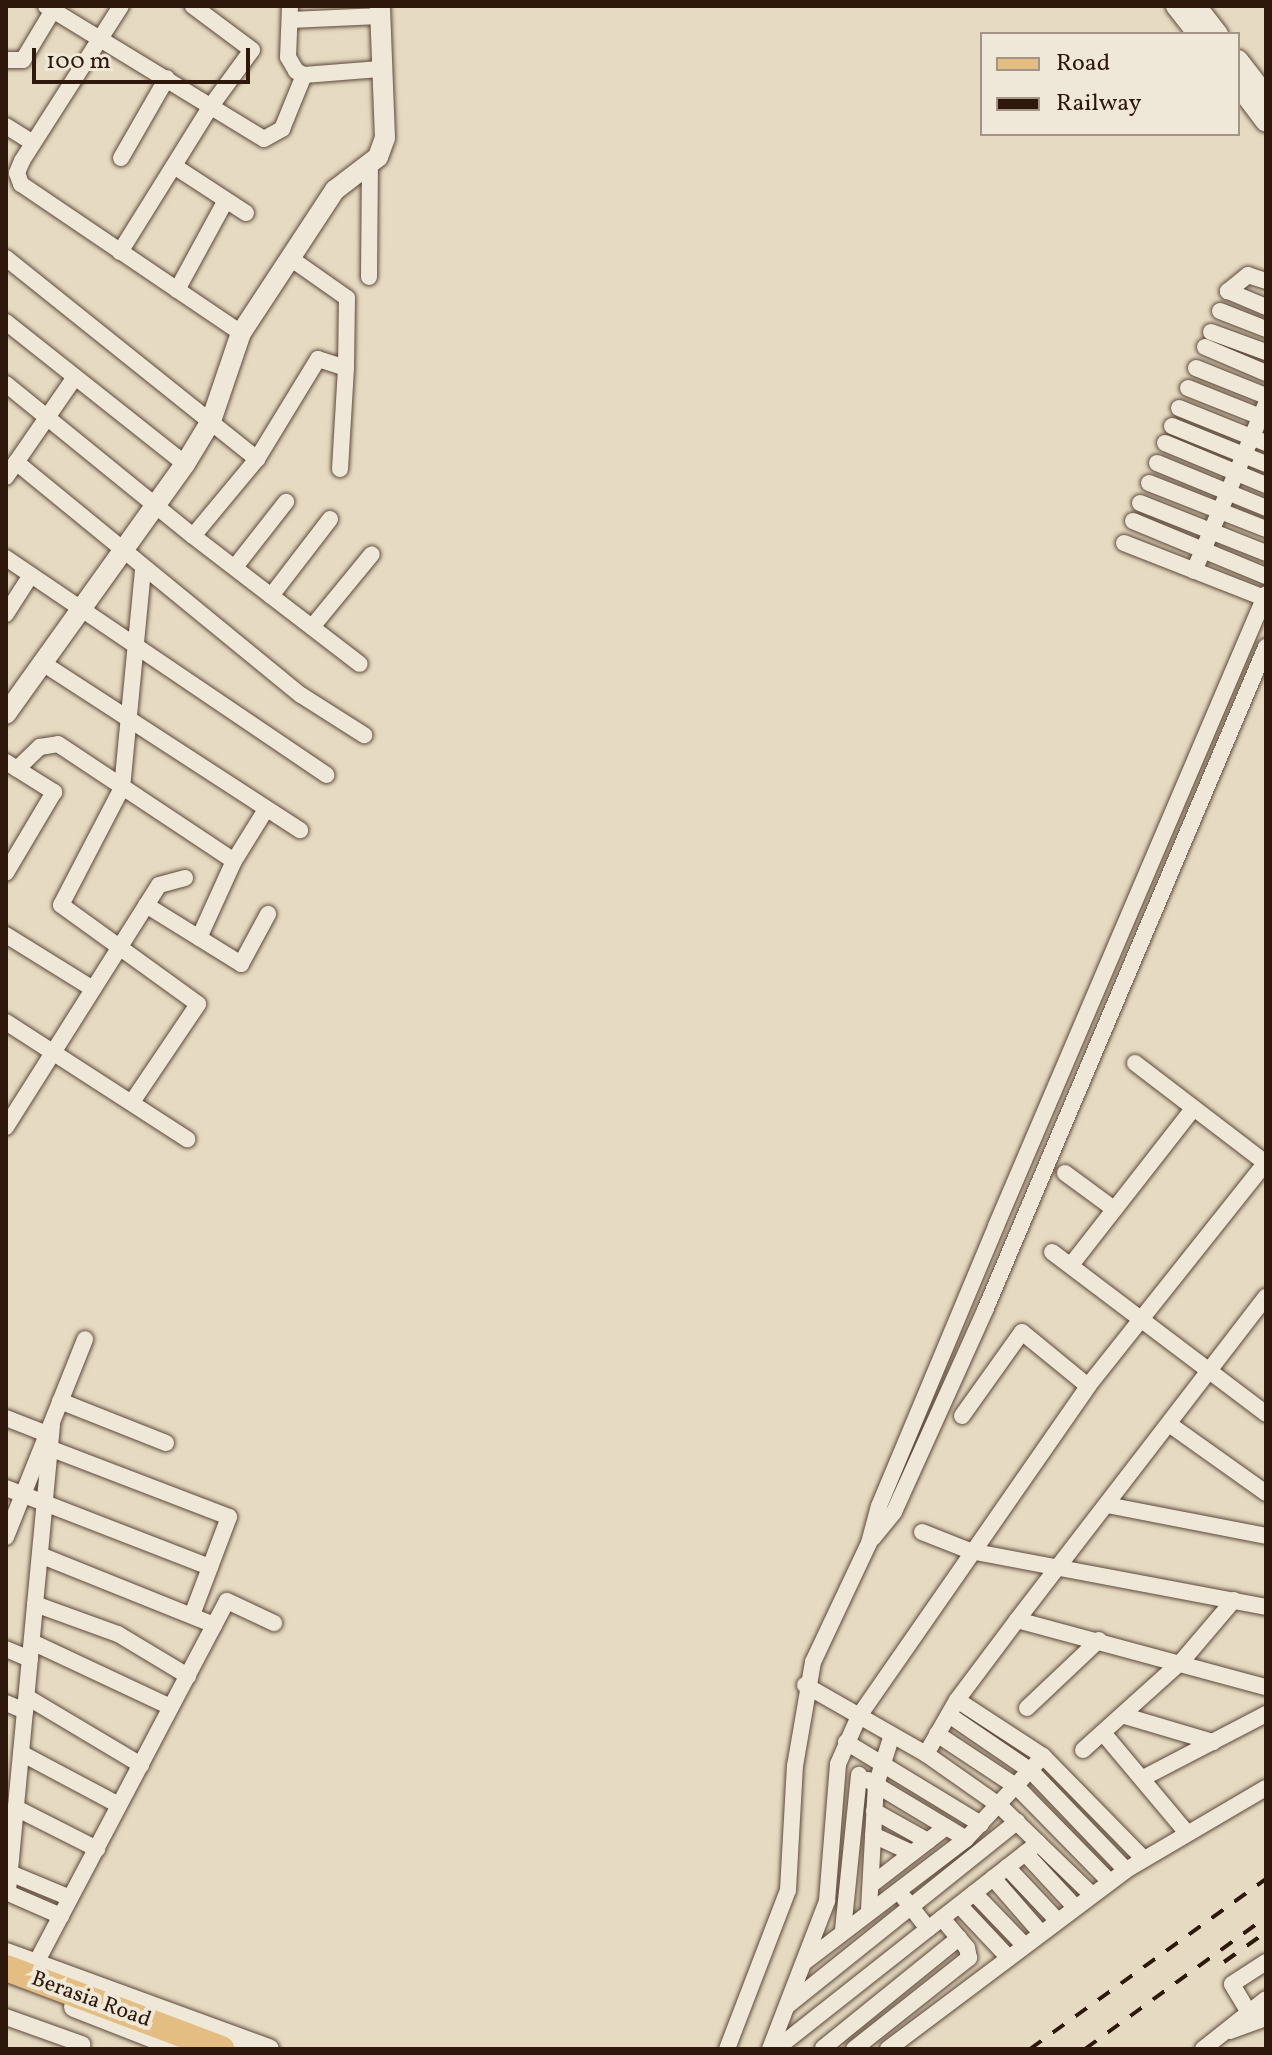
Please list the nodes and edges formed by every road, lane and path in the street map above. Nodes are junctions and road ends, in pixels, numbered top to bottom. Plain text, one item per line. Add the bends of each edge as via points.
1 (121, 6) edge
2 (193, 6) edge
3 (1176, 6) edge
4 (1196, 6) edge
5 (50, 8) edge
6 (380, 11) edge
7 (290, 13) edge
8 (1196, 32) edge
9 (1216, 32) edge
10 (100, 40) junction
11 (6, 60) edge
12 (1240, 63) edge
13 (380, 69) junction
14 (304, 75) junction
15 (167, 78) junction
16 (1240, 88) edge
17 (1266, 96) edge
18 (211, 106) junction
19 (1266, 122) edge
20 (6, 126) edge
21 (33, 143) junction
22 (121, 158) dead end
23 (370, 165) junction
24 (174, 166) junction
25 (226, 200) junction
26 (246, 213) dead end
27 (120, 252) junction
28 (6, 258) edge
29 (290, 258) junction
30 (369, 277) dead end
31 (1266, 281) edge
32 (177, 290) junction
33 (1266, 307) edge
34 (1220, 311) dead end
35 (6, 322) edge
36 (1266, 329) edge
37 (241, 333) junction
38 (1266, 352) edge
39 (346, 368) junction
40 (1196, 368) dead end
41 (1266, 373) edge
42 (75, 377) junction
43 (6, 384) edge
44 (1188, 388) dead end
45 (1266, 396) edge
46 (1179, 408) dead end
47 (1264, 413) edge
48 (46, 418) junction
49 (211, 421) junction
50 (1172, 426) dead end
51 (1259, 440) edge
52 (1165, 443) dead end
53 (1244, 455) junction
54 (257, 459) junction
55 (1157, 463) dead end
56 (185, 464) junction
57 (1266, 464) edge
58 (340, 469) dead end
59 (9, 471) edge
60 (1236, 473) junction
61 (1149, 483) dead end
62 (1266, 485) edge
63 (1228, 492) junction
64 (286, 502) dead end
65 (1140, 503) dead end
66 (155, 505) junction
67 (1266, 508) edge
68 (1220, 511) junction
69 (330, 519) dead end
70 (1133, 521) dead end
71 (1266, 529) edge
72 (1211, 531) junction
73 (193, 536) junction
74 (1124, 543) dead end
75 (1203, 550) junction
76 (122, 551) junction
77 (1266, 553) edge
78 (372, 554) dead end
79 (6, 558) edge
80 (235, 567) junction
81 (143, 568) junction
82 (1194, 571) junction
83 (31, 575) junction
84 (1266, 576) edge
85 (271, 596) junction
86 (1265, 596) edge
87 (80, 608) junction
88 (6, 614) edge
89 (312, 627) junction
90 (137, 647) junction
91 (1266, 647) edge
92 (41, 662) junction
93 (360, 664) dead end
94 (12, 691) edge
95 (6, 714) edge
96 (129, 719) junction
97 (364, 735) dead end
98 (12, 765) edge
99 (327, 775) dead end
100 (122, 788) junction
101 (265, 811) junction
102 (300, 830) dead end
103 (234, 861) junction
104 (6, 873) edge
105 (185, 878) dead end
106 (146, 905) junction
107 (268, 914) dead end
108 (6, 935) edge
109 (199, 938) junction
110 (118, 949) junction
111 (93, 989) junction
112 (6, 1022) edge
113 (54, 1052) junction
114 (1135, 1063) dead end
115 (132, 1102) junction
116 (1193, 1109) junction
117 (6, 1127) edge
118 (187, 1139) dead end
119 (1266, 1162) edge
120 (1065, 1173) dead end
121 (1114, 1209) junction
122 (1000, 1216) junction
123 (1017, 1226) junction
124 (1052, 1252) dead end
125 (1071, 1265) junction
126 (1266, 1297) edge
127 (1139, 1320) junction
128 (85, 1339) dead end
129 (1208, 1370) junction
130 (1088, 1386) junction
131 (60, 1401) junction
132 (1266, 1413) edge
133 (962, 1416) dead end
134 (6, 1418) edge
135 (1169, 1424) junction
136 (48, 1438) junction
137 (166, 1443) dead end
138 (6, 1488) edge
139 (1266, 1493) edge
140 (23, 1495) junction
141 (45, 1504) junction
142 (1107, 1505) junction
143 (922, 1532) dead end
144 (1266, 1536) edge
145 (6, 1537) edge
146 (869, 1543) junction
147 (970, 1551) junction
148 (40, 1555) junction
149 (1057, 1566) junction
150 (210, 1567) junction
151 (1234, 1600) junction
152 (35, 1604) junction
153 (1266, 1607) edge
154 (192, 1615) junction
155 (1017, 1620) junction
156 (274, 1623) dead end
157 (214, 1625) junction
158 (1099, 1640) junction
159 (6, 1649) edge
160 (31, 1650) junction
161 (1182, 1661) junction
162 (188, 1676) junction
163 (805, 1685) junction
164 (1266, 1687) edge
165 (6, 1703) edge
166 (26, 1704) junction
167 (171, 1707) junction
168 (953, 1708) junction
169 (1027, 1708) dead end
170 (1266, 1714) edge
171 (859, 1716) junction
172 (1125, 1716) junction
173 (937, 1734) junction
174 (1104, 1734) junction
175 (892, 1735) junction
176 (846, 1742) junction
177 (1213, 1742) junction
178 (1083, 1750) dead end
179 (21, 1753) junction
180 (926, 1754) junction
181 (1043, 1756) junction
182 (838, 1764) junction
183 (884, 1764) junction
184 (141, 1765) junction
185 (13, 1768) edge
186 (1031, 1771) junction
187 (859, 1775) junction
188 (1143, 1778) junction
189 (876, 1785) junction
190 (1017, 1787) junction
191 (1266, 1788) edge
192 (119, 1805) junction
193 (1000, 1806) junction
194 (16, 1808) junction
195 (874, 1811) junction
196 (1017, 1822) junction
197 (981, 1824) junction
198 (946, 1827) junction
199 (1187, 1833) junction
200 (873, 1835) junction
201 (966, 1839) junction
202 (928, 1841) junction
203 (1032, 1848) junction
204 (97, 1849) junction
205 (912, 1853) junction
206 (872, 1855) junction
207 (1144, 1859) junction
208 (9, 1862) edge
209 (895, 1866) junction
210 (1007, 1867) junction
211 (1126, 1870) junction
212 (993, 1878) junction
213 (1110, 1882) junction
214 (871, 1885) junction
215 (898, 1891) junction
216 (974, 1893) junction
217 (1092, 1895) junction
218 (70, 1898) junction
219 (959, 1905) junction
220 (910, 1906) junction
221 (1075, 1907) junction
222 (869, 1909) junction
223 (61, 1916) junction
224 (942, 1918) junction
225 (1057, 1920) junction
226 (928, 1929) junction
227 (843, 1930) junction
228 (1040, 1932) junction
229 (959, 1938) junction
230 (1023, 1944) junction
231 (6, 1953) edge
232 (1007, 1956) junction
233 (1266, 1962) edge
234 (36, 1963) junction
235 (803, 1964) junction
236 (6, 1968) edge
237 (870, 1974) junction
238 (6, 1982) edge
239 (888, 1995) junction
240 (1266, 1999) edge
241 (786, 2007) junction
242 (1248, 2011) junction
243 (902, 2012) junction
244 (91, 2014) junction
245 (6, 2017) edge
246 (1266, 2018) edge
247 (805, 2025) junction
248 (915, 2028) junction
249 (1225, 2031) junction
250 (81, 2047) edge
251 (823, 2048) edge
252 (182, 2049) edge
253 (221, 2049) edge
254 (269, 2049) edge
255 (727, 2049) edge
256 (773, 2049) edge
257 (854, 2049) edge
258 (888, 2049) edge
259 (1203, 2049) edge

1 - 10 street
2 - 18 street via 252,50
3 - 8 street
4 - 9 street
5 - 10 street
5 - 11 street via 23,60
6 - 7 street
6 - 13 street
7 - 14 street via 288,57
10 - 15 street
10 - 21 street
12 - 17 street
13 - 14 street
13 - 23 street via 385,138
14 - 18 street via 298,99 273,137 264,139
15 - 18 street
15 - 22 street
16 - 19 street
18 - 24 street
20 - 21 street
21 - 27 street via 17,173 21,184
23 - 29 street via 335,190
23 - 30 street
24 - 25 street
24 - 27 street
25 - 26 street
25 - 32 street
27 - 32 street
28 - 49 street
29 - 37 street
29 - 39 street via 347,298
31 - 33 street via 1248,275 1228,291
32 - 37 street
34 - 36 street
35 - 42 street
37 - 49 street
38 - 41 street via 1208,339
39 - 54 street via 318,359
39 - 58 street
40 - 45 street
42 - 48 street
42 - 56 street
43 - 48 street
44 - 47 street
46 - 51 street
47 - 51 street
48 - 59 street
48 - 66 street
49 - 54 street
49 - 56 street
50 - 53 street
51 - 53 street
52 - 60 street
53 - 57 street
53 - 60 street
54 - 73 street
55 - 63 street
56 - 66 street
59 - 76 street
60 - 62 street
60 - 63 street
61 - 68 street
63 - 67 street
63 - 68 street
64 - 80 street
65 - 72 street
66 - 73 street
66 - 76 street
68 - 71 street
68 - 72 street
69 - 85 street
70 - 75 street
72 - 75 street
72 - 77 street
73 - 80 street
74 - 82 street
75 - 82 street
75 - 84 street
76 - 81 street
76 - 87 street
78 - 89 street
79 - 83 street
80 - 85 street
81 - 90 street
81 - 97 street via 331,718
82 - 86 street
83 - 87 street
83 - 88 street
85 - 89 street
86 - 122 street
87 - 90 street
87 - 92 street
89 - 93 street
90 - 96 street
90 - 99 street
91 - 123 street
92 - 94 street
92 - 96 street
94 - 95 street
96 - 100 street
96 - 101 street
98 - 100 street via 40,747 58,744
98 - 104 street via 54,792
100 - 103 street
100 - 110 street via 61,905
101 - 102 street
101 - 103 street
103 - 109 street
105 - 106 street via 159,885
106 - 109 street
106 - 110 street
107 - 109 street via 241,964
108 - 111 street
110 - 111 street
110 - 115 street via 198,1004
111 - 113 street
112 - 113 street
113 - 115 street
113 - 117 street
114 - 116 street
115 - 118 street
116 - 119 street
116 - 121 street
119 - 127 street
120 - 121 street
121 - 125 street
122 - 123 street
122 - 146 street via 879,1506
123 - 146 street via 894,1512
124 - 125 street
125 - 127 street
126 - 129 street
127 - 129 street
127 - 130 street
128 - 131 street
129 - 132 street
129 - 135 street
130 - 133 street via 1022,1332
130 - 147 street
131 - 136 street
131 - 137 street
134 - 136 street
135 - 139 street
135 - 142 street
136 - 140 street
136 - 141 street
136 - 150 street via 229,1517
138 - 140 street
140 - 141 street
140 - 145 street
141 - 148 street
141 - 150 street
142 - 144 street
142 - 149 street
143 - 147 street
146 - 163 street
147 - 149 street
147 - 171 street
148 - 152 street
148 - 154 street
149 - 151 street
149 - 155 street
150 - 154 street
151 - 153 street
151 - 161 street
152 - 160 street
152 - 162 street via 118,1634
154 - 157 street
155 - 158 street
155 - 168 street
156 - 157 street via 227,1601
157 - 162 street
158 - 161 street
158 - 169 street
159 - 160 street
160 - 166 street
160 - 167 street
161 - 164 street
161 - 172 street
162 - 167 street
163 - 171 street
163 - 255 street via 788,1890
165 - 166 street
166 - 179 street
166 - 184 street
167 - 184 street
168 - 173 street
168 - 181 street
168 - 186 street
170 - 177 street
171 - 175 street
171 - 176 street
172 - 174 street
172 - 177 street
173 - 180 street
173 - 190 street
174 - 178 street
174 - 188 street
175 - 180 street
175 - 183 street
176 - 182 street
176 - 183 street
177 - 188 street
179 - 185 street
179 - 192 street
180 - 193 street
181 - 186 street
181 - 207 street
182 - 187 street
182 - 235 street via 827,1901
183 - 189 street
183 - 197 street
184 - 192 street
185 - 194 street
186 - 190 street
186 - 211 street
187 - 189 street
187 - 227 street
188 - 199 street
189 - 195 street
189 - 198 street
190 - 193 street
190 - 213 street
191 - 199 street
192 - 204 street
193 - 196 street
193 - 197 street
194 - 204 street
194 - 208 street
195 - 200 street
195 - 202 street
196 - 203 street
196 - 220 street
197 - 201 street
198 - 201 street
198 - 202 street
199 - 207 street
200 - 205 street
200 - 206 street
201 - 215 street
202 - 205 street
203 - 210 street
203 - 217 street
203 - 221 street
204 - 218 street
205 - 209 street
206 - 209 street
206 - 214 street
207 - 211 street
208 - 218 street
208 - 223 street via 8,1893
209 - 214 street
210 - 212 street
210 - 225 street
211 - 213 street
212 - 216 street
212 - 228 street
213 - 217 street
214 - 222 street
215 - 220 street
215 - 222 street
216 - 219 street
216 - 230 street
217 - 221 street
218 - 223 street
219 - 224 street
219 - 232 street
220 - 226 street
220 - 241 street
221 - 225 street
222 - 227 street
223 - 234 street
224 - 226 street
224 - 229 street
225 - 228 street
226 - 237 street
227 - 235 street
228 - 230 street
229 - 239 street
229 - 243 street via 969,1958
230 - 232 street
231 - 234 street
232 - 248 street
233 - 242 street via 1232,1984
234 - 254 street
235 - 241 street
236 - 253 main road, Berasia Road
237 - 239 street
237 - 247 street
238 - 244 street
239 - 243 street
239 - 251 street
240 - 242 street
241 - 256 street
242 - 249 street
243 - 248 street
243 - 257 street
244 - 250 street
244 - 252 street
245 - 250 street
246 - 249 street
247 - 251 street
247 - 256 street
248 - 258 street
249 - 259 street

